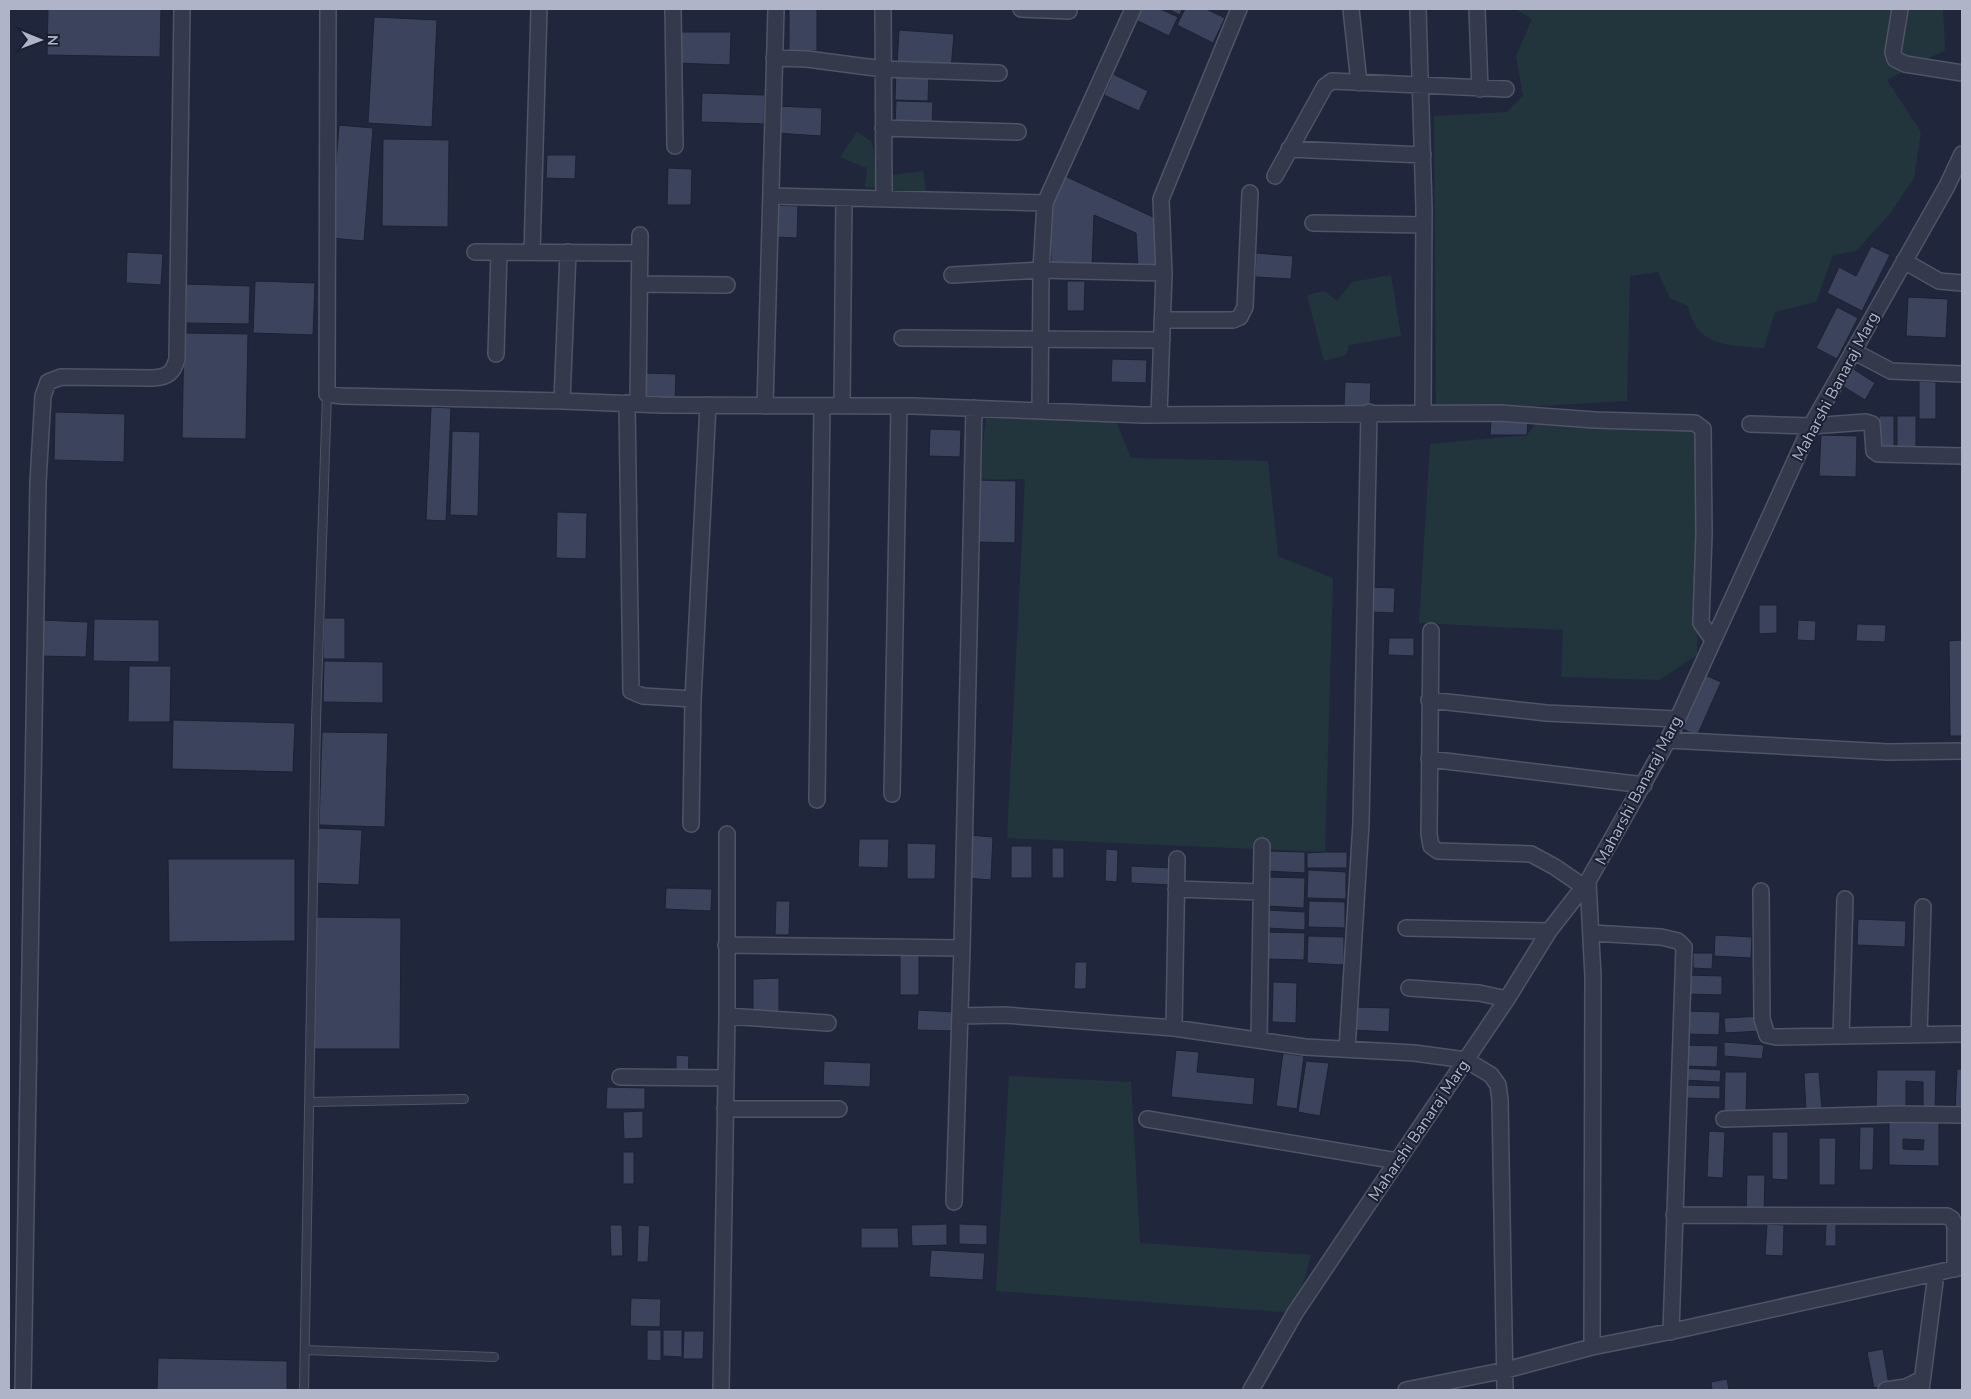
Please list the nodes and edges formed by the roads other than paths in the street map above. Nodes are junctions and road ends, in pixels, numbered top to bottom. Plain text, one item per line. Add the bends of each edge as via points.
1 (182, 9) edge
2 (328, 9) edge
3 (539, 9) edge
4 (673, 9) edge
5 (776, 9) edge
6 (883, 9) edge
7 (1021, 9) edge
8 (1134, 9) edge
9 (1240, 9) edge
10 (1351, 9) edge
11 (1418, 9) edge
12 (1477, 9) edge
13 (1900, 9) edge
14 (1069, 11) dead end
15 (774, 58) junction
16 (883, 69) junction
17 (999, 73) dead end
18 (1962, 73) edge
19 (1359, 83) junction
20 (1421, 86) junction
21 (1506, 88) dead end
22 (1480, 89) junction
23 (883, 128) junction
24 (1018, 132) dead end
25 (675, 146) dead end
26 (1290, 149) junction
27 (1962, 154) edge
28 (1423, 155) junction
29 (1274, 176) dead end
30 (1250, 193) dead end
31 (771, 196) junction
32 (844, 198) junction
33 (884, 199) junction
34 (1045, 203) junction
35 (1313, 223) dead end
36 (1424, 225) junction
37 (640, 236) dead end
38 (474, 252) dead end
39 (499, 252) junction
40 (532, 252) junction
41 (568, 252) junction
42 (640, 253) junction
43 (1904, 261) junction
44 (1041, 270) junction
45 (1164, 273) junction
46 (952, 274) dead end
47 (1962, 283) edge
48 (639, 284) junction
49 (727, 285) dead end
50 (1162, 320) junction
51 (902, 338) dead end
52 (1041, 340) junction
53 (1162, 340) junction
54 (1853, 351) junction
55 (496, 354) dead end
56 (1962, 374) edge
57 (327, 394) junction
58 (562, 401) junction
59 (633, 403) junction
60 (708, 405) junction
61 (765, 406) junction
62 (822, 406) junction
63 (842, 406) junction
64 (899, 406) junction
65 (974, 408) junction
66 (1040, 412) junction
67 (1369, 412) junction
68 (1423, 412) junction
69 (1159, 415) junction
70 (1750, 424) dead end
71 (1811, 426) junction
72 (1962, 456) edge
73 (1431, 631) dead end
74 (1713, 640) junction
75 (693, 699) junction
76 (1429, 700) junction
77 (1677, 719) junction
78 (1668, 740) junction
79 (1962, 751) edge
80 (1429, 759) junction
81 (1644, 785) junction
82 (892, 794) dead end
83 (817, 800) dead end
84 (691, 824) dead end
85 (727, 834) dead end
86 (1262, 846) dead end
87 (1177, 859) dead end
88 (1586, 884) junction
89 (1176, 889) junction
90 (1761, 891) dead end
91 (1260, 892) junction
92 (1845, 898) dead end
93 (1923, 907) dead end
94 (1406, 928) dead end
95 (1549, 931) junction
96 (1591, 933) junction
97 (726, 945) junction
98 (962, 948) junction
99 (1409, 988) dead end
100 (1507, 999) junction
101 (727, 1016) junction
102 (960, 1016) junction
103 (828, 1023) dead end
104 (1174, 1028) junction
105 (1962, 1034) edge
106 (1919, 1035) junction
107 (1841, 1036) junction
108 (1259, 1039) junction
109 (1346, 1049) junction
110 (1466, 1060) junction
111 (620, 1077) dead end
112 (725, 1078) junction
113 (464, 1100) dead end
114 (310, 1102) junction
115 (725, 1109) junction
116 (839, 1109) dead end
117 (1962, 1115) edge
118 (1147, 1119) dead end
119 (1724, 1119) dead end
120 (1397, 1161) junction
121 (954, 1202) dead end
122 (1674, 1215) junction
123 (1959, 1268) edge
124 (1936, 1274) junction
125 (1671, 1332) junction
126 (1592, 1347) junction
127 (305, 1350) junction
128 (494, 1357) dead end
129 (1506, 1370) junction
130 (1922, 1385) edge
131 (1449, 1386) edge
132 (23, 1390) edge
133 (304, 1390) edge
134 (722, 1390) edge
135 (1251, 1390) edge
136 (1406, 1390) edge
137 (1505, 1390) edge
138 (1886, 1390) edge

1 - 132 street via 178,341 174,371 165,377 153,378 61,377 48,382 43,396 38,492
2 - 57 street
3 - 40 street
4 - 25 street
5 - 15 street
6 - 16 street
7 - 14 street
8 - 34 street
9 - 45 street via 1161,199
10 - 19 street
11 - 20 street
12 - 22 street
13 - 18 street via 1893,52 1895,59 1904,64
15 - 16 street
15 - 31 street
16 - 17 street
16 - 23 street
19 - 20 street
19 - 26 street via 1332,81 1325,86
20 - 22 street
20 - 28 street
21 - 22 street
23 - 24 street
23 - 33 street
26 - 28 street
26 - 29 street
27 - 43 street, Maharshi Banaraj Marg
28 - 36 street
30 - 50 street via 1245,307 1240,317 1233,320
31 - 32 street
31 - 61 street
32 - 33 street
32 - 63 street
33 - 34 street
34 - 44 street
35 - 36 street
36 - 68 street
37 - 42 street
38 - 39 street
39 - 40 street
39 - 55 street
40 - 41 street
41 - 42 street
41 - 58 street
42 - 48 street
43 - 47 street via 1939,281
43 - 54 street, Maharshi Banaraj Marg
44 - 45 street
44 - 46 street
44 - 52 street
45 - 50 street
48 - 49 street
48 - 59 street
50 - 53 street
51 - 52 street
52 - 53 street
52 - 66 street
53 - 69 street
54 - 56 street via 1891,371
54 - 71 street, Maharshi Banaraj Marg
57 - 58 street
57 - 114 lane via 316,720
58 - 59 street
59 - 60 street
59 - 75 street via 631,691 643,696
60 - 61 street
60 - 75 street
61 - 62 street
62 - 63 street
62 - 83 street
63 - 64 street
64 - 65 street
64 - 82 street
65 - 66 street
65 - 98 street
66 - 69 street
67 - 68 street
67 - 69 street
67 - 109 street via 1361,823
68 - 74 street via 1533,414 1595,420 1695,423 1700,426 1703,429 1704,534 1701,624
70 - 71 street
71 - 72 street via 1866,422 1874,428 1874,450 1878,454
71 - 74 street, Maharshi Banaraj Marg
73 - 76 street
74 - 77 street, Maharshi Banaraj Marg
75 - 84 street
76 - 77 street via 1546,713
76 - 80 street
77 - 78 street, Maharshi Banaraj Marg
78 - 79 street via 1888,752
78 - 81 street, Maharshi Banaraj Marg
80 - 81 street
80 - 88 street via 1431,846 1438,851 1531,854
81 - 88 street, Maharshi Banaraj Marg
85 - 97 street
86 - 91 street
87 - 89 street
88 - 95 street, Maharshi Banaraj Marg
88 - 96 street
89 - 91 street
89 - 104 street
90 - 107 street via 1764,1029 1767,1035
91 - 108 street
92 - 107 street
93 - 106 street
94 - 95 street
95 - 100 street, Maharshi Banaraj Marg
96 - 122 street via 1661,937 1678,941 1684,947
96 - 126 street
97 - 98 street
97 - 101 street
98 - 102 street
99 - 100 street via 1479,993
100 - 110 street, Maharshi Banaraj Marg
101 - 103 street
101 - 112 street
102 - 104 street
102 - 121 street
104 - 108 street
105 - 106 street
106 - 107 street
108 - 109 street via 1305,1047
109 - 110 street via 1414,1052
110 - 120 street, Maharshi Banaraj Marg
110 - 129 street via 1491,1076 1498,1085
111 - 112 street
112 - 115 street
113 - 114 lane
114 - 127 lane
115 - 116 street
115 - 134 street
117 - 119 street
118 - 120 street
120 - 135 street, Maharshi Banaraj Marg via 1295,1313
122 - 123 street via 1947,1216 1955,1226
122 - 125 street
123 - 124 street
124 - 125 street
124 - 130 street
125 - 126 street
126 - 129 street
127 - 128 lane
127 - 133 lane
129 - 131 street
129 - 137 street
130 - 138 street
131 - 136 street

